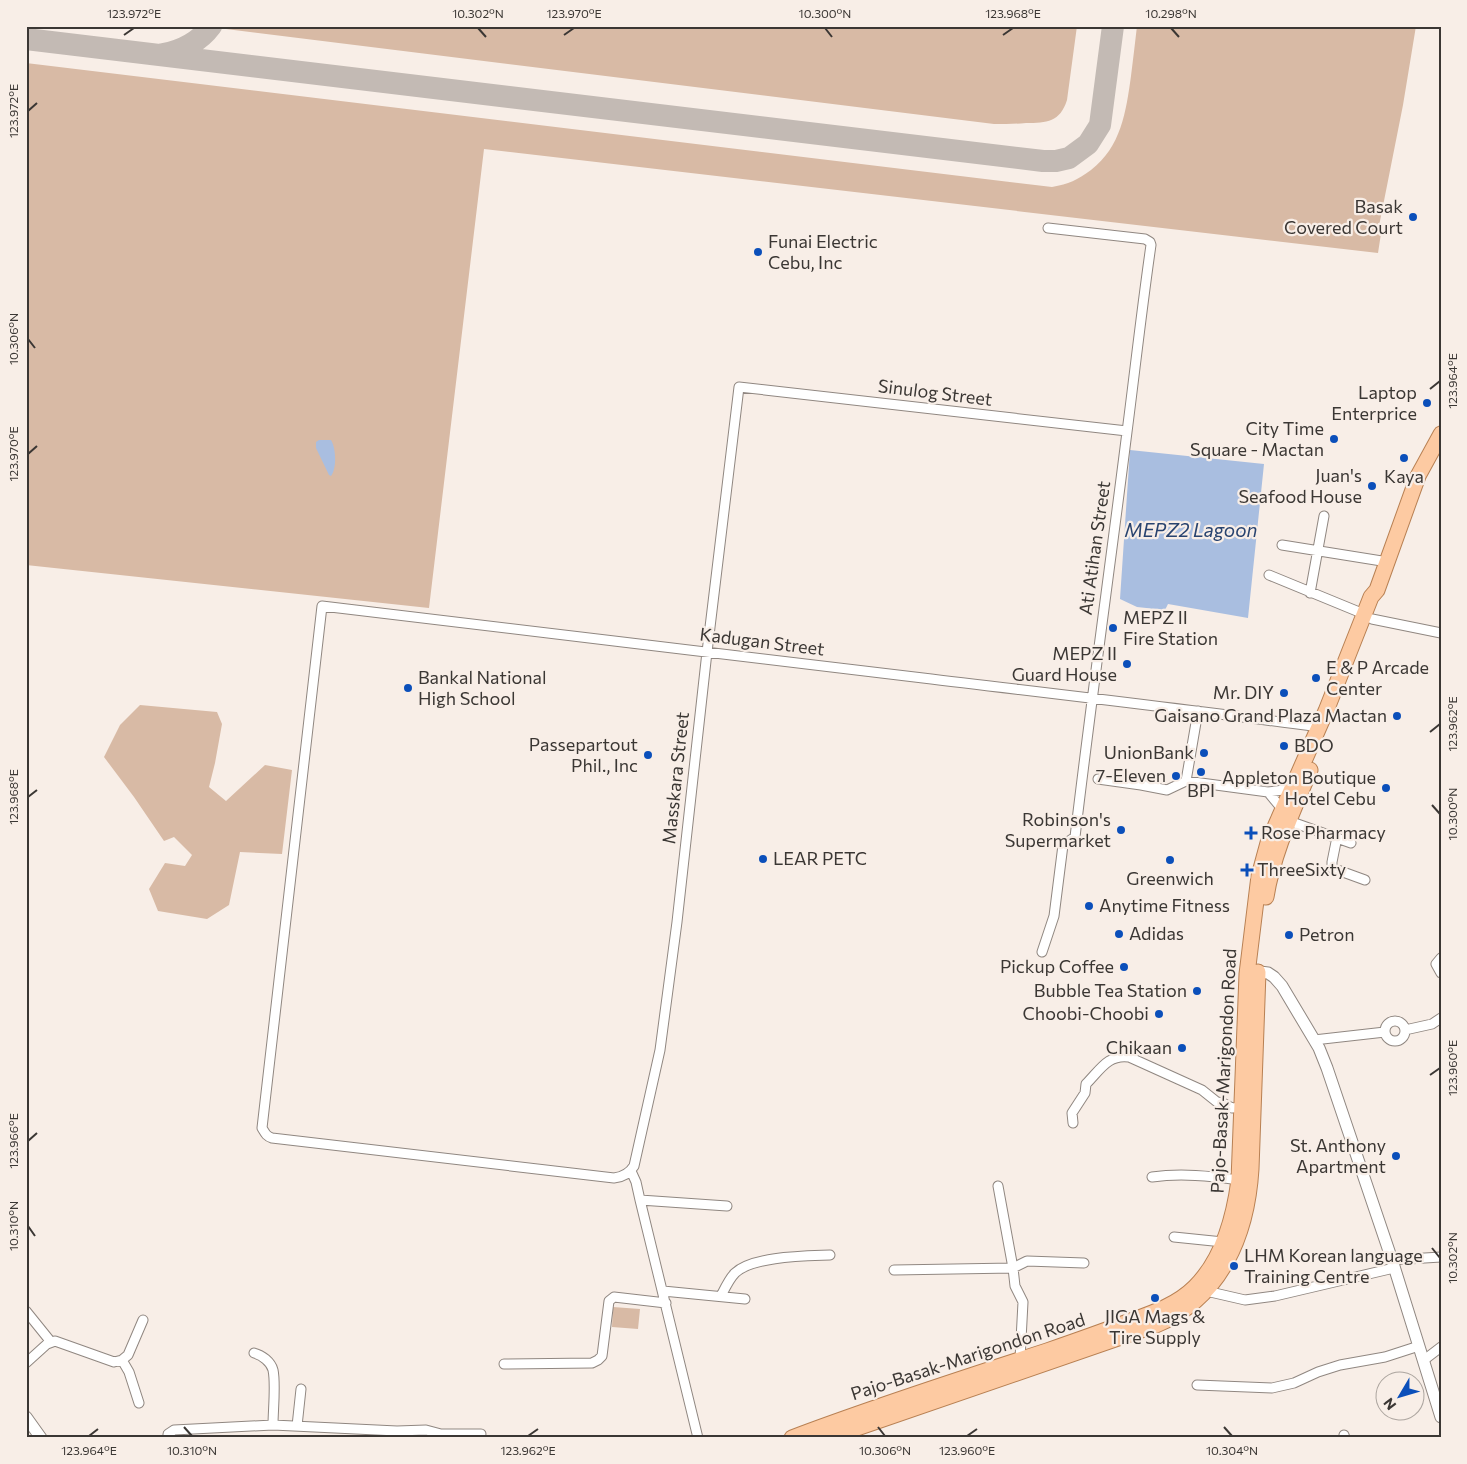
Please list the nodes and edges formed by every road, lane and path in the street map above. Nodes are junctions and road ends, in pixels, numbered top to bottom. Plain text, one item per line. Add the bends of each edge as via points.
1 (1048, 228) dead end
2 (739, 387) joint
3 (1127, 431) junction
4 (1441, 434) edge
5 (1324, 516) dead end
6 (1282, 545) dead end
7 (1318, 551) junction
8 (1388, 562) junction
9 (1269, 575) dead end
10 (1310, 592) junction
11 (1368, 616) junction
12 (1441, 633) edge
13 (707, 652) junction
14 (1092, 698) junction
15 (1198, 711) junction
16 (1318, 727) junction
17 (1098, 779) dead end
18 (1186, 781) junction
19 (1291, 788) junction
20 (1268, 792) junction
21 (1286, 815) junction
22 (1337, 838) junction
23 (1351, 843) dead end
24 (1365, 880) dead end
25 (1042, 952) dead end
26 (1441, 958) edge
27 (1252, 971) junction
28 (1441, 973) edge
29 (1441, 1018) edge
30 (1405, 1030) junction
31 (1385, 1032) junction
32 (1316, 1044) junction
33 (1242, 1107) junction
34 (1073, 1123) dead end
35 (631, 1171) junction
36 (1152, 1177) dead end
37 (1239, 1180) junction
38 (998, 1186) dead end
39 (640, 1200) junction
40 (727, 1206) dead end
41 (1174, 1237) dead end
42 (1224, 1242) junction
43 (830, 1255) dead end
44 (1441, 1257) edge
45 (1084, 1263) dead end
46 (1393, 1264) junction
47 (1013, 1268) junction
48 (894, 1270) dead end
49 (1206, 1291) junction
50 (663, 1292) junction
51 (721, 1296) junction
52 (745, 1299) dead end
53 (666, 1303) junction
54 (26, 1311) edge
55 (143, 1320) dead end
56 (51, 1342) junction
57 (1419, 1346) junction
58 (1441, 1347) edge
59 (254, 1353) dead end
60 (122, 1360) junction
61 (1020, 1360) junction
62 (1424, 1360) junction
63 (26, 1363) edge
64 (504, 1364) dead end
65 (1001, 1372) junction
66 (1197, 1385) dead end
67 (301, 1389) dead end
68 (139, 1403) dead end
69 (26, 1417) edge
70 (1441, 1417) edge
71 (273, 1425) junction
72 (297, 1426) junction
73 (335, 1433) edge
74 (397, 1434) edge
75 (481, 1434) dead end
76 (42, 1438) edge
77 (168, 1438) edge
78 (698, 1438) edge
79 (792, 1438) edge
80 (828, 1438) edge

1 - 3 street, Ati Atihan Street via 1150,242
2 - 3 street, Sinulog Street
2 - 13 street, Masskara Street
3 - 14 street, Ati Atihan Street
4 - 8 main road, Pajo-Basak-Marigondon Road via 1418,476
5 - 7 street
6 - 7 street
7 - 8 street
7 - 10 street
8 - 11 main road, Pajo-Basak-Marigondon Road via 1377,590 1371,596
9 - 10 street
10 - 11 street
11 - 12 street
11 - 16 main road, Pajo-Basak-Marigondon Road
11 - 21 main road, Pajo-Basak-Marigondon Road
13 - 14 street, Kadugan Street
13 - 35 street, Masskara Street via 660,1050
13 - 35 street, Kadugan Street via 322,606 262,1128 272,1138 614,1178
14 - 15 street, Kadugan Street
14 - 25 street, Ati Atihan Street via 1075,836 1063,845 1054,916
15 - 16 street, Kadugan Street
15 - 18 street
16 - 19 main road, Pajo-Basak-Marigondon Road
17 - 18 street via 1167,790
18 - 20 street
19 - 20 street
19 - 21 main road, Pajo-Basak-Marigondon Road
20 - 21 street
21 - 22 street
21 - 27 main road, Pajo-Basak-Marigondon Road via 1268,842 1259,876
22 - 23 street
22 - 24 street via 1331,866
26 - 28 street via 1436,964
27 - 32 street via 1268,973 1282,986
27 - 33 main road, Pajo-Basak-Marigondon Road
27 - 49 main road, Pajo-Basak-Marigondon Road via 1248,1199 1234,1245
29 - 30 street via 1432,1024
30 - 31 street via 1404,1036 1396,1041 1387,1037
30 - 31 street via 1402,1023 1392,1021
31 - 32 street via 1356,1034
32 - 46 street
33 - 34 street via 1226,1106 1202,1090 1129,1057 1120,1056 1111,1059 1086,1084 1085,1094 1072,1113
33 - 37 main road, Pajo-Basak-Marigondon Road
35 - 39 street
36 - 37 street via 1181,1175
37 - 42 main road, Pajo-Basak-Marigondon Road
38 - 47 street
39 - 40 street
39 - 50 street
41 - 42 street
42 - 61 main road, Pajo-Basak-Marigondon Road via 1203,1278 1177,1301 1157,1312
43 - 51 street via 746,1265 735,1272
44 - 46 street
45 - 47 street via 1027,1261
46 - 49 street via 1275,1296 1245,1300
46 - 57 street
47 - 48 street
47 - 61 street via 1015,1286 1023,1302
49 - 65 main road, Pajo-Basak-Marigondon Road via 1172,1318 1105,1344
50 - 51 street
50 - 53 street
51 - 52 street
53 - 64 street via 614,1297 609,1301 602,1356 592,1363
53 - 78 street
54 - 56 street
55 - 60 street via 128,1355
56 - 60 street via 114,1362
56 - 63 street
57 - 62 street
57 - 66 street via 1385,1357 1340,1365 1272,1388
58 - 62 street
59 - 71 street via 265,1358 273,1369
60 - 68 street
61 - 65 main road, Pajo-Basak-Marigondon Road
62 - 70 street
65 - 79 main road, Pajo-Basak-Marigondon Road via 857,1413
65 - 80 main road, Pajo-Basak-Marigondon Road
67 - 72 street
69 - 76 street
71 - 72 street
71 - 77 street via 174,1430
72 - 73 street
73 - 74 street
74 - 75 street via 426,1430 441,1434

